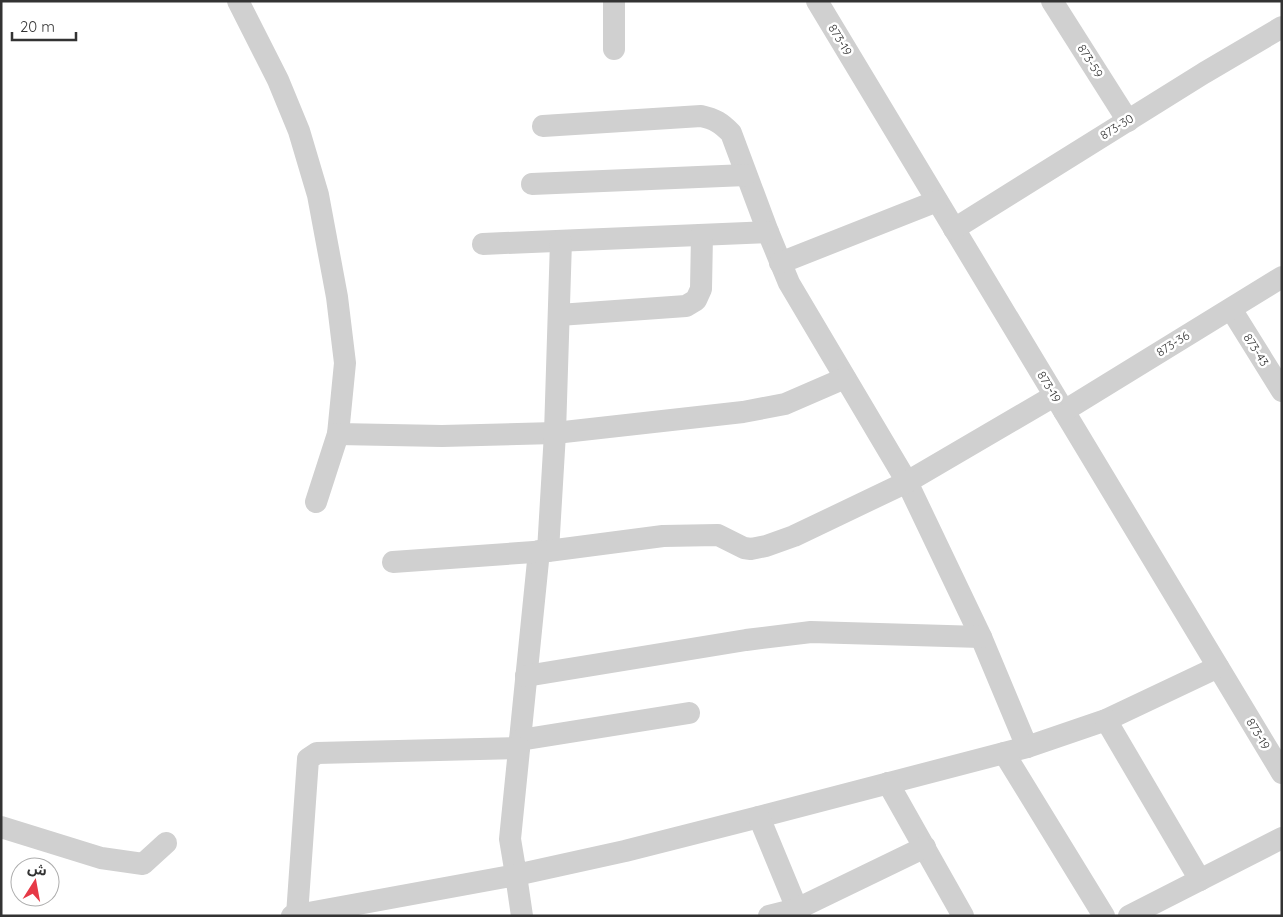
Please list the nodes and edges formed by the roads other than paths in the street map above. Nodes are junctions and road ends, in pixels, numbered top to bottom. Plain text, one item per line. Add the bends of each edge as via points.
1 (238, 1) edge
2 (614, 1) edge
3 (817, 1) edge
4 (1052, 1) edge
5 (1282, 27) edge
6 (614, 49) dead end
7 (1128, 121) junction
8 (543, 126) dead end
9 (746, 175) junction
10 (532, 184) dead end
11 (937, 201) junction
12 (954, 229) junction
13 (768, 232) junction
14 (702, 235) junction
15 (561, 241) junction
16 (484, 244) dead end
17 (780, 263) junction
18 (1282, 277) edge
19 (1231, 308) junction
20 (559, 315) junction
21 (845, 378) junction
22 (1282, 391) edge
23 (1059, 403) junction
24 (555, 433) junction
25 (338, 434) junction
26 (907, 482) junction
27 (316, 502) dead end
28 (543, 551) junction
29 (393, 562) dead end
30 (981, 637) junction
31 (1218, 667) junction
32 (526, 676) junction
33 (689, 713) dead end
34 (1106, 720) junction
35 (519, 744) junction
36 (1027, 747) junction
37 (1004, 753) junction
38 (1282, 773) edge
39 (888, 782) junction
40 (759, 817) junction
41 (1, 827) edge
42 (1282, 838) edge
43 (166, 843) dead end
44 (925, 847) junction
45 (516, 875) junction
46 (1200, 880) junction
47 (798, 912) edge
48 (295, 915) edge
49 (522, 916) edge
50 (769, 916) edge
51 (963, 916) edge
52 (1104, 916) edge
53 (1129, 916) edge

1 - 25 street via 278,80 299,131 318,195 338,297 345,363
2 - 6 street
3 - 11 street, 873-19
4 - 7 street, 873-59
5 - 7 street, 873-30
7 - 12 street, 873-30
8 - 9 street via 701,116 712,118 731,133
9 - 10 street
9 - 13 street
11 - 12 street, 873-19
11 - 17 street
12 - 23 street, 873-19
13 - 14 street
13 - 17 street
14 - 15 street
14 - 20 street via 701,289 696,300 686,306
15 - 16 street
15 - 20 street
17 - 21 street
18 - 19 street, 873-36
19 - 22 street, 873-43
19 - 23 street, 873-36
20 - 24 street
21 - 24 street via 785,404
21 - 26 street
23 - 26 street, 873-36
23 - 31 street, 873-19
24 - 25 street
24 - 28 street
25 - 27 street
26 - 28 street, 873-36 via 794,536 752,549 718,535 695,534
26 - 30 street
28 - 29 street, 873-36
28 - 32 street
30 - 32 street via 811,632
30 - 36 street
31 - 34 street
31 - 38 street, 873-19
32 - 35 street
33 - 35 street
34 - 36 street
34 - 46 street
35 - 45 street via 510,839
35 - 48 street via 317,753 308,759
36 - 37 street
37 - 39 street
37 - 52 street
39 - 40 street
39 - 44 street
40 - 45 street
40 - 47 street
41 - 43 street via 101,858 143,864
42 - 46 street
44 - 47 street
44 - 51 street
45 - 48 street
45 - 49 street
46 - 53 street
47 - 50 street

